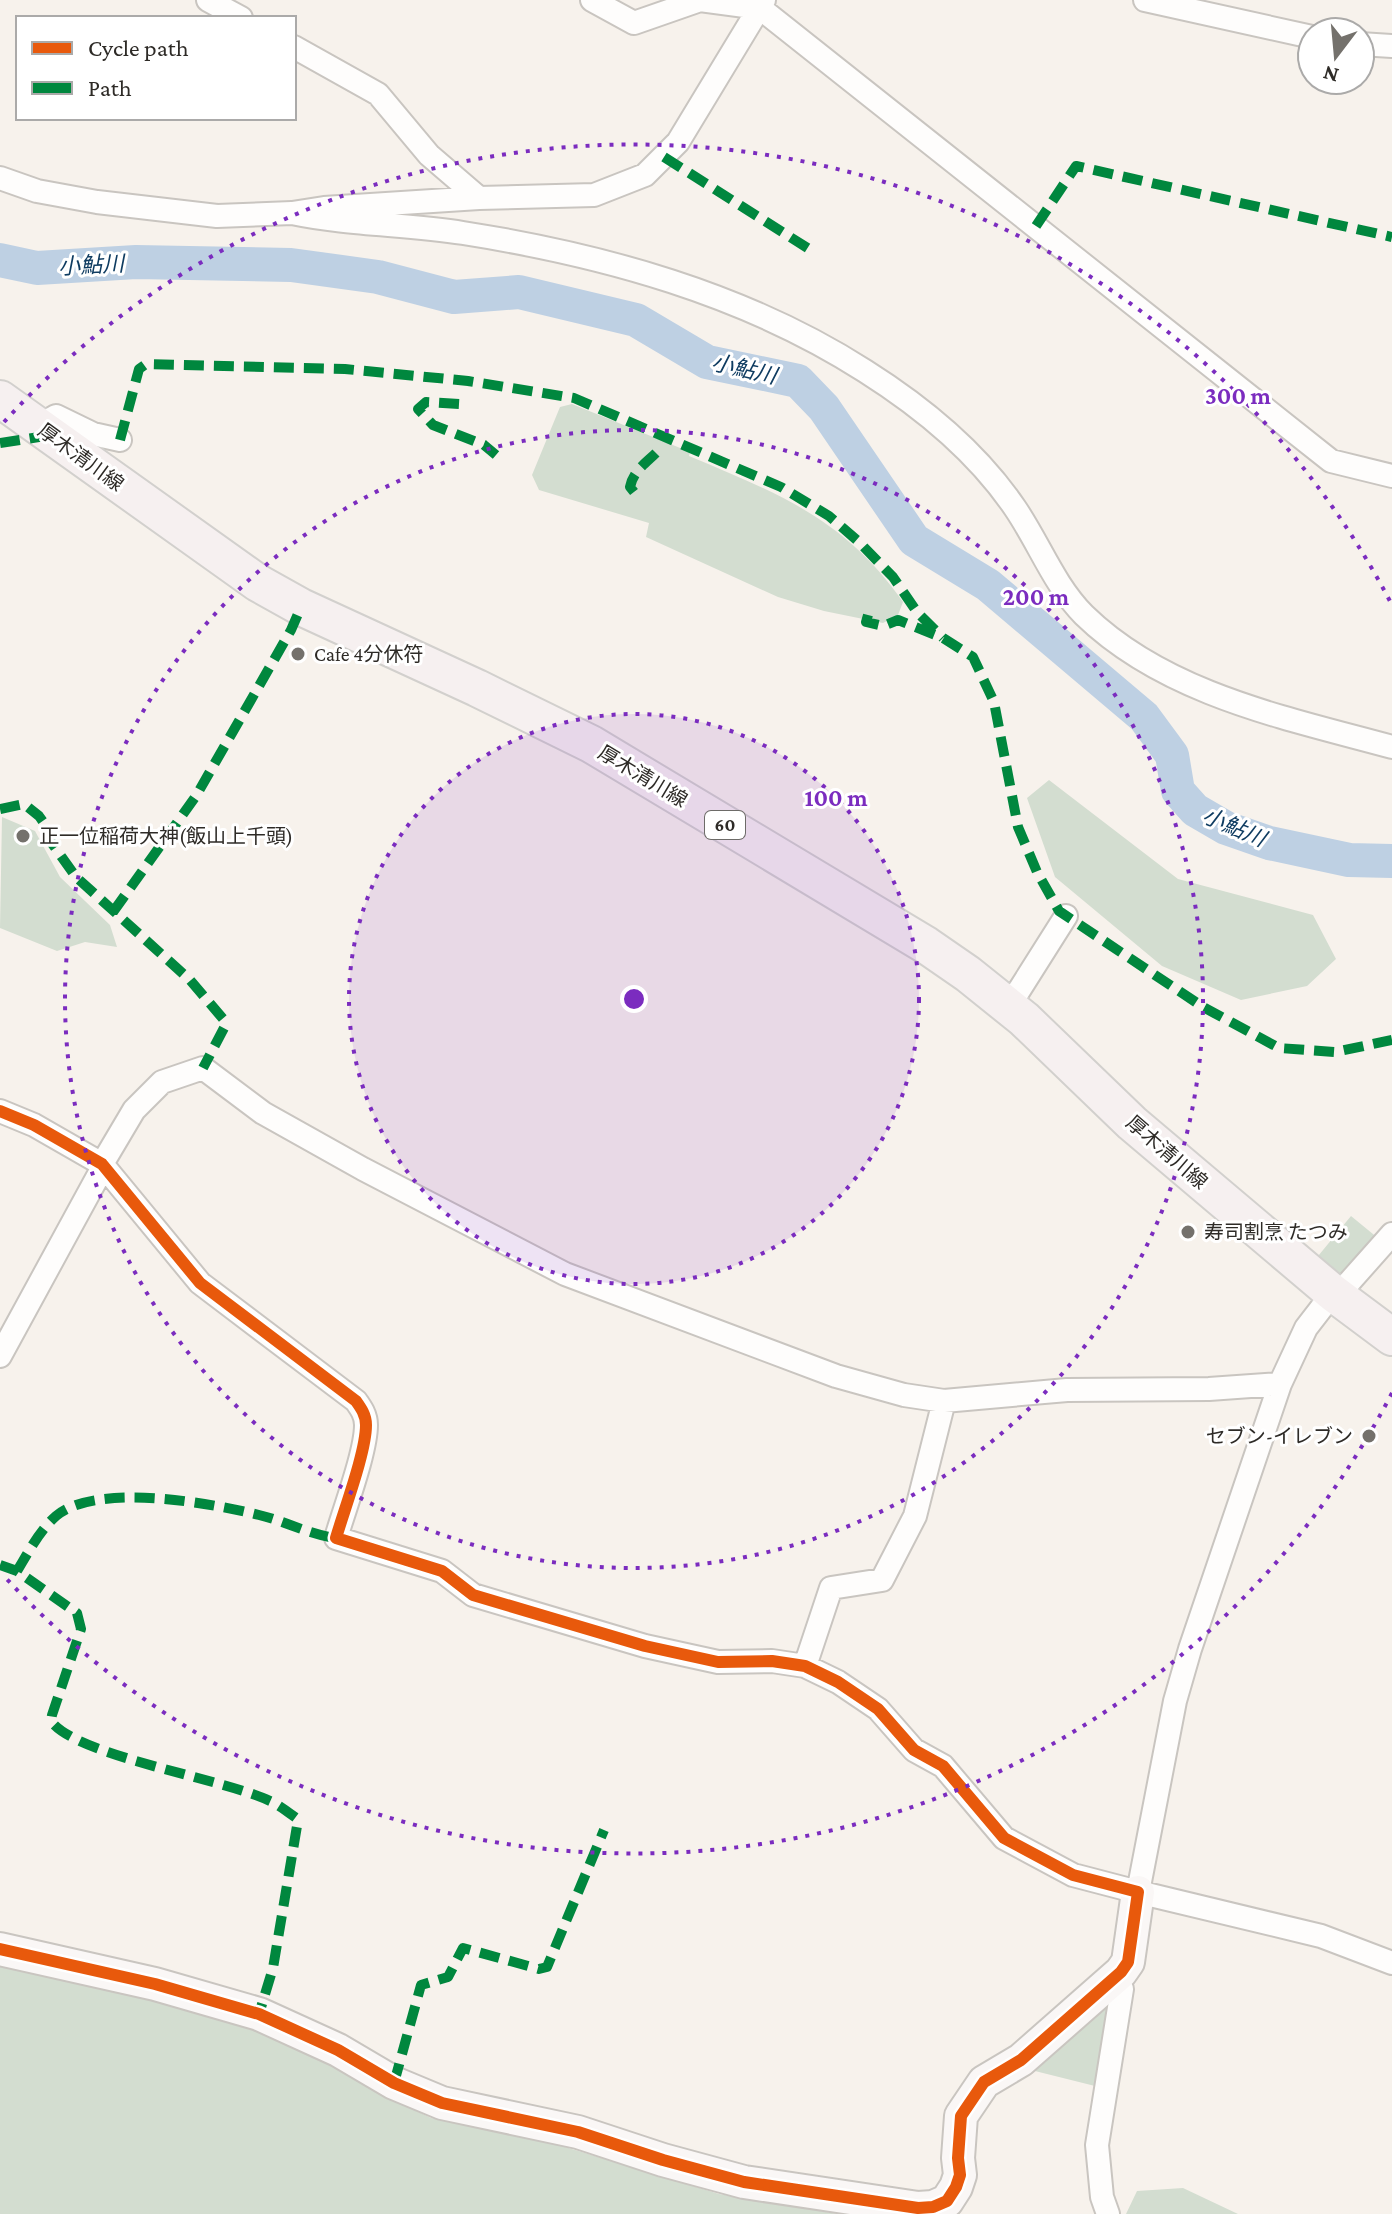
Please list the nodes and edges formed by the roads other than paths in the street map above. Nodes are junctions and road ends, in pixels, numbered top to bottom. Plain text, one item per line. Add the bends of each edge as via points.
1 (208, 0) edge
2 (592, 0) edge
3 (1145, 0) edge
4 (762, 4) edge
5 (1232, 10) edge
6 (237, 16) edge
7 (1296, 32) edge
8 (296, 48) edge
9 (0, 178) edge
10 (470, 199) junction
11 (292, 213) junction
12 (459, 232) junction
13 (0, 399) edge
14 (39, 426) junction
15 (115, 436) dead end
16 (1392, 476) edge
17 (1392, 747) edge
18 (1066, 916) dead end
19 (1002, 1001) junction
20 (0, 1111) edge
21 (102, 1166) junction
22 (1392, 1234) edge
23 (1333, 1293) junction
24 (1392, 1337) edge
25 (0, 1356) edge
26 (1280, 1384) junction
27 (944, 1401) junction
28 (805, 1666) junction
29 (1138, 1892) junction
30 (0, 1949) edge
31 (1392, 1963) edge
32 (1116, 1979) junction
33 (1108, 2214) edge

1 - 6 street
2 - 4 street via 634,23 700,0
3 - 5 street
4 - 10 street via 678,142 645,175 594,195
4 - 16 street via 1331,461
5 - 7 street
8 - 10 street via 378,94
9 - 11 street via 37,191 175,212
10 - 11 street
10 - 12 street
11 - 12 street
12 - 17 street via 591,258 677,282 803,334 945,428 1017,510 1060,586 1114,641 1156,669 1204,689 1273,715
13 - 14 main road, 厚木清川線 / 60
14 - 15 street via 56,416
14 - 19 main road, 厚木清川線 / 60 via 258,583 591,744 926,945
18 - 19 street via 1018,992
19 - 23 main road, 厚木清川線 / 60 via 1132,1123
20 - 21 street
21 - 25 street
21 - 27 street via 134,1110 162,1082 203,1068 263,1113 565,1274 836,1376
21 - 28 street via 200,1283 363,1411 363,1442 336,1538 442,1571 473,1595 645,1646 718,1662
22 - 23 street via 1344,1288
23 - 24 main road, 厚木清川線 / 60
23 - 26 street via 1306,1328
26 - 27 street via 1067,1390
26 - 29 street via 1179,1688
27 - 28 street via 915,1516 882,1580 831,1588
28 - 29 street via 878,1709 914,1750 943,1766 1004,1838 1073,1875
29 - 31 street via 1321,1936
29 - 32 street via 1128,1962
30 - 32 street via 259,2014 442,2103 578,2132 744,2182 918,2208 947,2201 956,2187 961,2116 984,2082 1021,2060
32 - 33 street via 1122,1989 1097,2145

